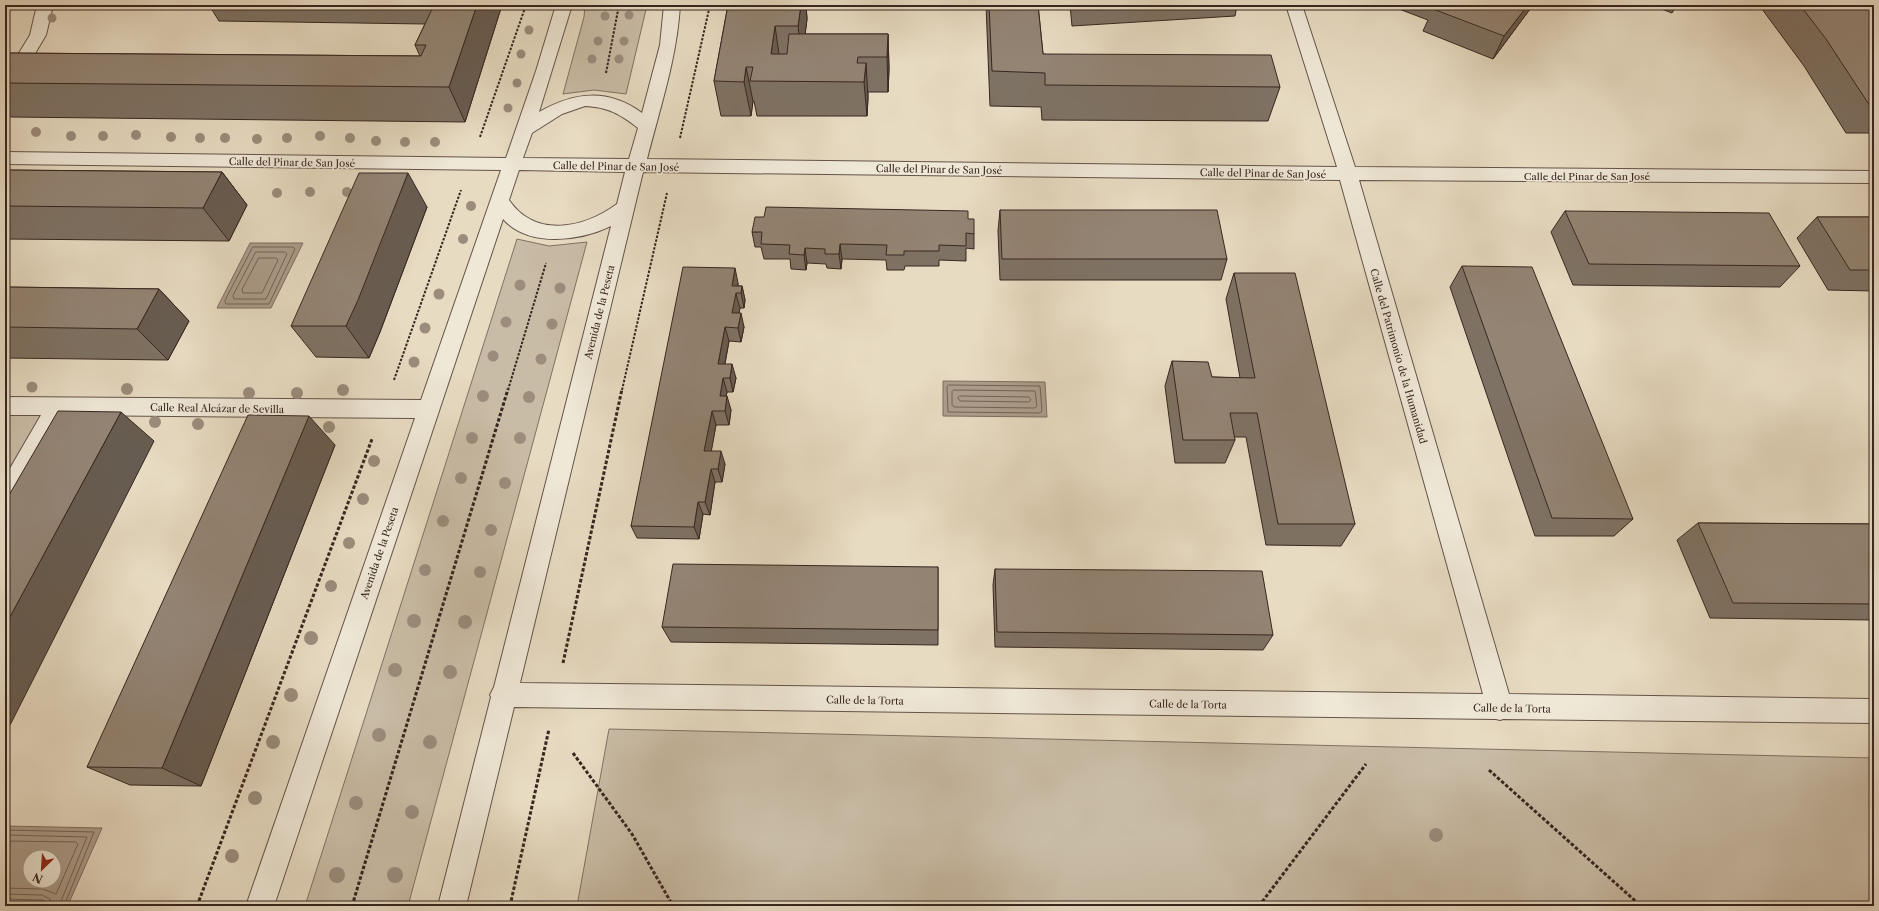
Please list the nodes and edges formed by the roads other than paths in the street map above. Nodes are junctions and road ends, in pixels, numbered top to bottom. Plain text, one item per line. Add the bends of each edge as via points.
1 (45, 5) edge
2 (564, 5) edge
3 (672, 5) edge
4 (1294, 5) edge
5 (5, 90) edge
6 (646, 125) junction
7 (524, 130) junction
8 (5, 158) edge
9 (511, 165) junction
10 (636, 165) junction
11 (1348, 174) junction
12 (1874, 177) edge
13 (500, 201) junction
14 (625, 208) junction
15 (5, 406) edge
16 (57, 407) junction
17 (428, 410) junction
18 (5, 497) edge
19 (503, 695) junction
20 (1500, 708) junction
21 (1874, 711) edge
22 (260, 906) edge
23 (452, 906) edge

1 - 5 street via 38,34
2 - 7 street, Avenida de la Peseta
3 - 6 street, Avenida de la Peseta via 672,18 661,74
4 - 11 street, Calle del Patrimonio de la Humanidad
6 - 7 street via 620,106 594,100 572,103 555,110
6 - 10 street, Avenida de la Peseta
7 - 9 street, Avenida de la Peseta
8 - 9 street, Calle del Pinar de San José
9 - 10 street, Calle del Pinar de San José
9 - 13 street, Avenida de la Peseta
10 - 11 street, Calle del Pinar de San José
10 - 14 street, Avenida de la Peseta
11 - 12 street, Calle del Pinar de San José
11 - 20 street, Calle del Patrimonio de la Humanidad
13 - 14 street via 509,215 522,225 557,232 587,228 604,222
13 - 17 street, Avenida de la Peseta
14 - 19 street, Avenida de la Peseta
15 - 16 street, Calle Real Alcázar de Sevilla
16 - 17 street, Calle Real Alcázar de Sevilla
16 - 18 street
17 - 22 street, Avenida de la Peseta
19 - 20 street, Calle de la Torta
19 - 23 street, Avenida de la Peseta
20 - 21 street, Calle de la Torta

